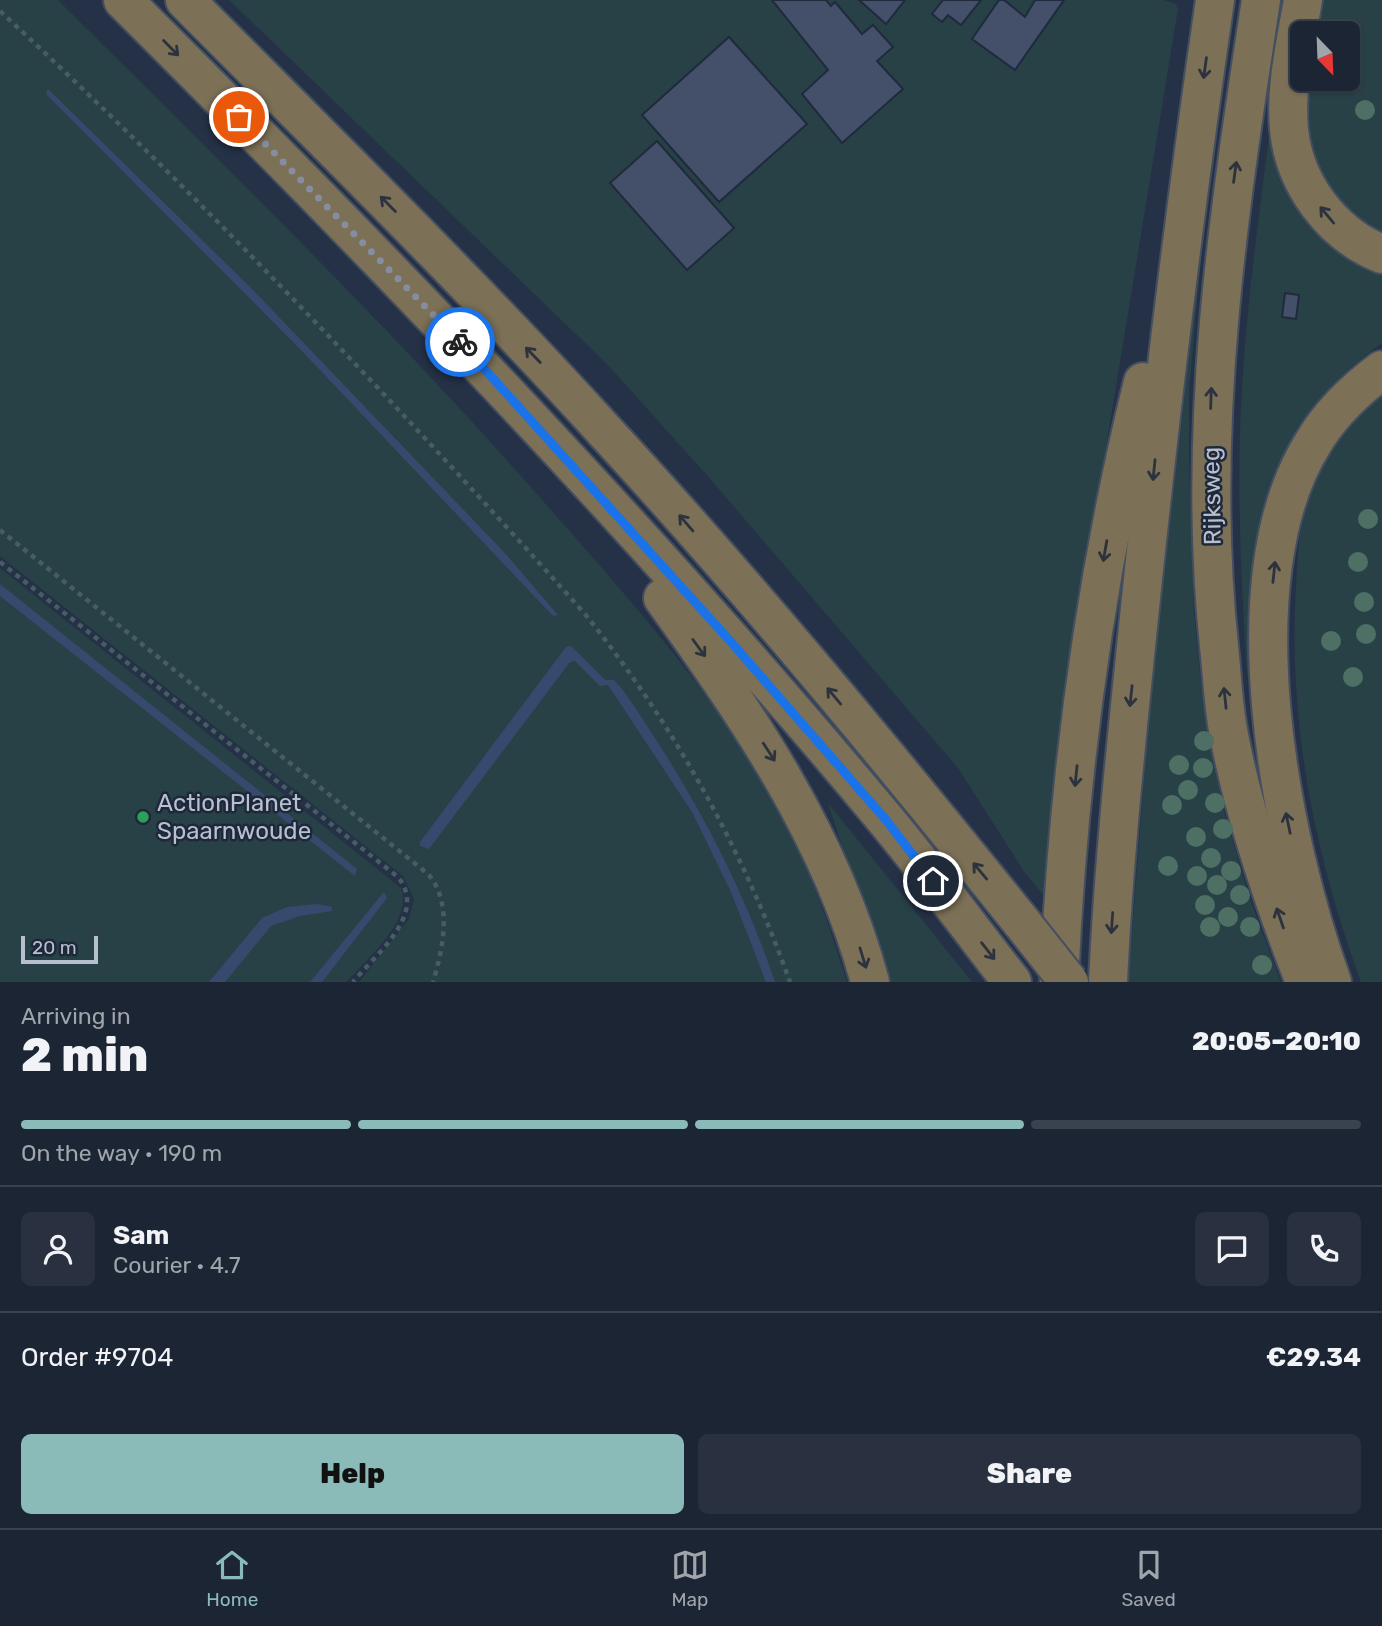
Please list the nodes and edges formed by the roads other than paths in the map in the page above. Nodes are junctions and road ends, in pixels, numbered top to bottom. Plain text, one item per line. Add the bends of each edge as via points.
1 (123, 0) edge
2 (185, 0) edge
3 (1215, 0) edge
4 (1261, 0) edge
5 (1303, 0) edge
6 (1181, 231) junction
7 (1382, 254) edge
8 (1382, 370) edge
9 (545, 434) junction
10 (870, 982) edge
11 (1012, 982) edge
12 (1059, 982) edge
13 (1069, 982) edge
14 (1108, 982) edge
15 (1305, 982) edge
16 (1332, 982) edge

1 -> 9 highway via 421,301
13 -> 2 highway, bridge via 764,611 602,427
3 -> 6 highway
15 -> 4 highway, Rijksweg via 1270,890 1240,787 1228,728 1214,603 1210,485 1214,348 1228,217
7 -> 5 highway via 1355,241 1328,218 1303,178 1293,151 1288,111
6 -> 12 highway via 1118,484 1090,641 1063,894
6 -> 14 highway via 1131,692
16 -> 8 highway via 1316,937 1285,807 1268,675 1270,611 1283,519 1300,466 1332,416
9 -> 10 highway via 774,758 838,886
9 -> 11 highway via 886,820

